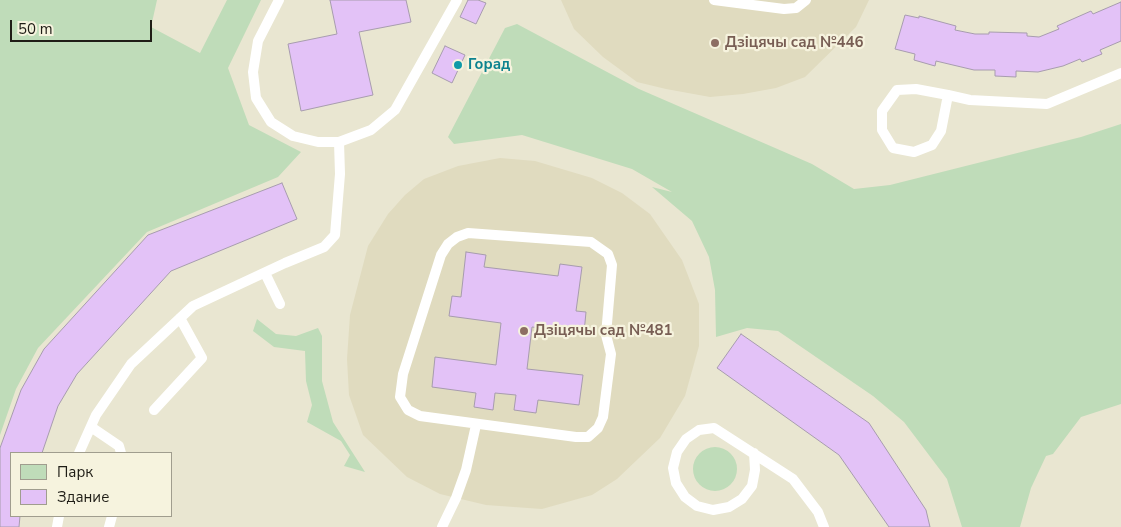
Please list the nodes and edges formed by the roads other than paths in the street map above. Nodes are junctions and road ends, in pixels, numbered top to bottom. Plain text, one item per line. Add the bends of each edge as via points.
1 (279, 0) edge
2 (457, 0) edge
3 (714, 0) edge
4 (806, 0) edge
5 (1121, 73) edge
6 (948, 95) junction
7 (339, 142) junction
8 (265, 272) junction
9 (280, 304) dead end
10 (180, 318) junction
11 (154, 410) dead end
12 (476, 424) junction
13 (91, 427) junction
14 (79, 452) edge
15 (121, 452) edge
16 (754, 453) junction
17 (442, 527) edge
18 (824, 527) edge

1 - 7 lane via 258,41 253,72 256,98 271,122 293,136 318,142
2 - 7 lane via 395,110 371,130
3 - 4 lane via 784,9 796,8
5 - 6 lane via 1047,104 970,100
6 - 6 lane via 941,131 932,145 914,152 893,148 882,130 882,111 897,90 916,89
7 - 8 lane via 335,235 324,247
8 - 9 lane
8 - 10 lane via 194,306
10 - 11 lane via 202,358
10 - 13 lane via 131,364
12 - 12 lane via 420,416 408,410 400,397 403,374 441,255 448,244 468,233 591,242 600,247 608,254 612,265 606,335 611,354 603,417 598,428 588,437 576,437
12 - 17 lane via 466,470
13 - 14 lane
13 - 15 lane via 119,446
16 - 16 lane via 756,470 752,486 742,499 729,507 713,510 697,506 684,497 676,484 673,468 676,452 699,430 714,428
16 - 18 lane via 793,479 818,512

